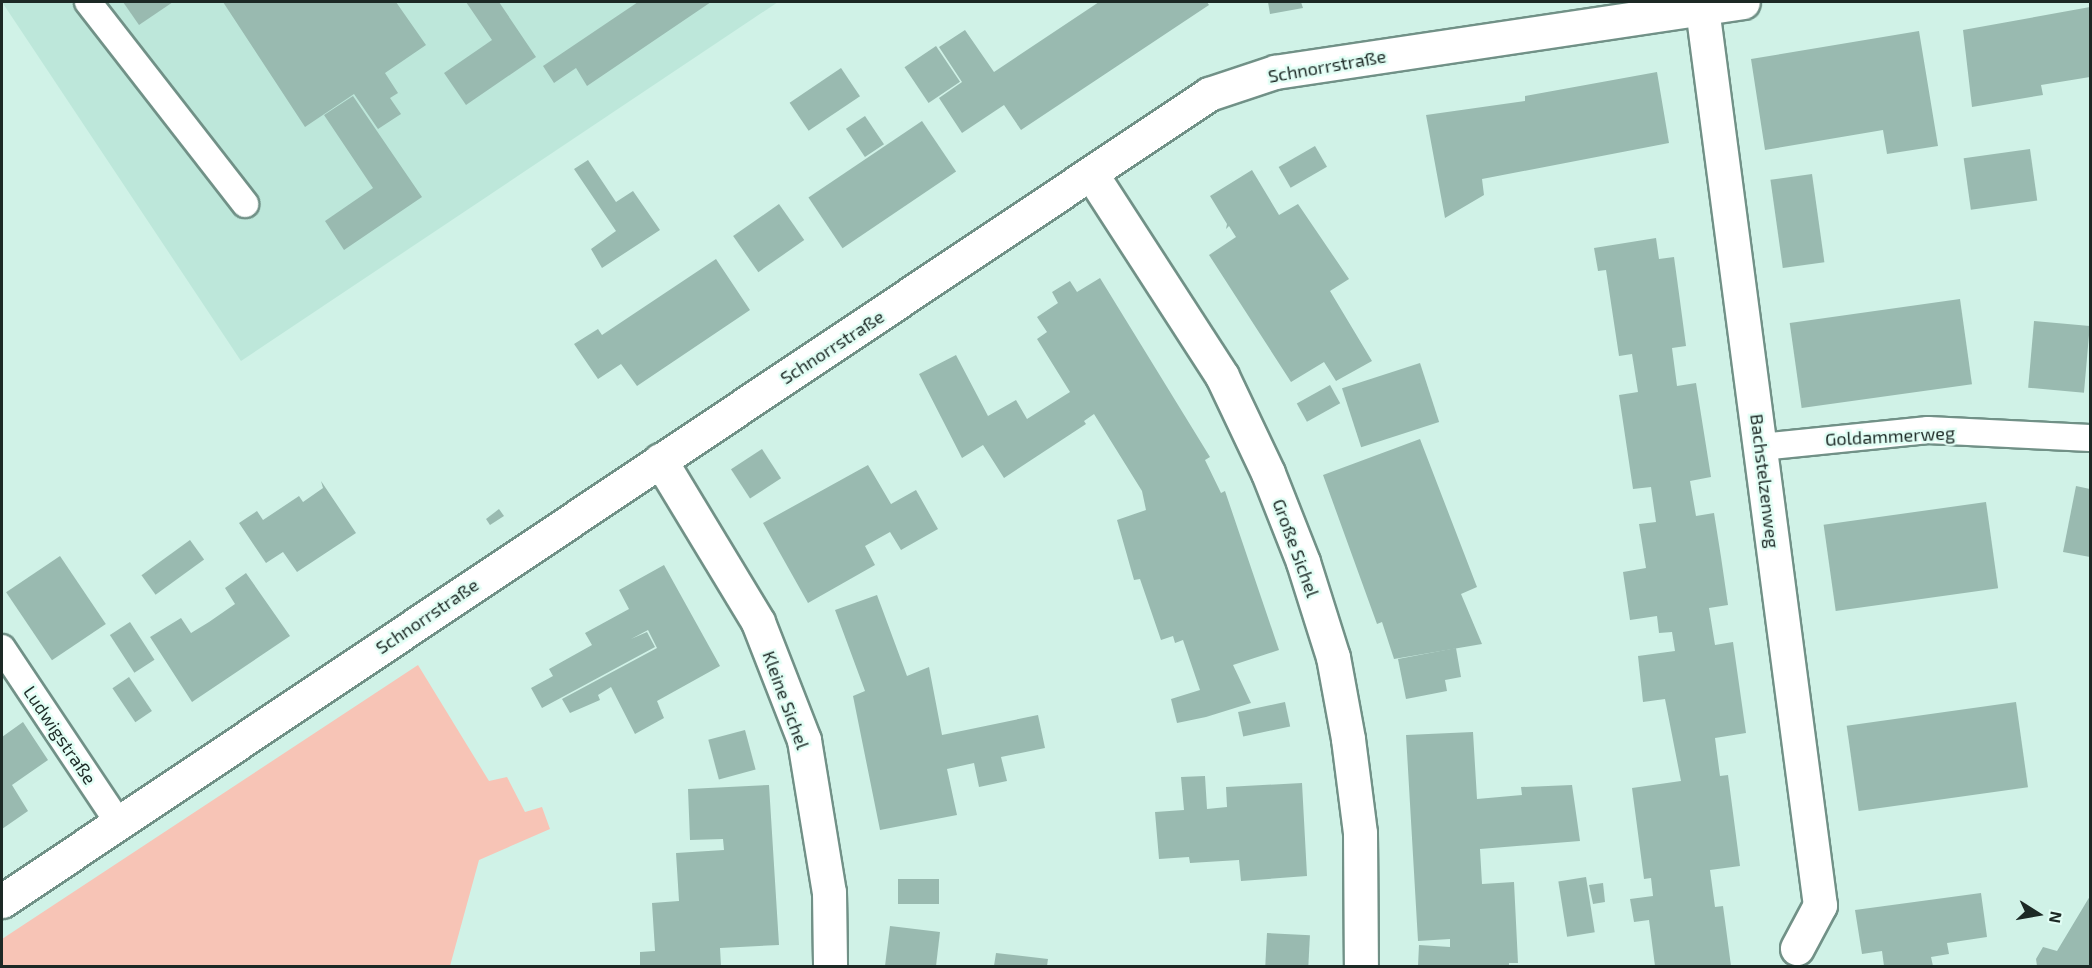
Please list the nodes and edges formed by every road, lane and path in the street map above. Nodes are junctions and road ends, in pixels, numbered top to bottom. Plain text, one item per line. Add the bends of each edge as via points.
1 (88, 2) edge
2 (1743, 2) edge
3 (1702, 8) junction
4 (1092, 175) junction
5 (245, 204) dead end
6 (2091, 438) edge
7 (1761, 447) junction
8 (660, 460) junction
9 (2, 648) edge
10 (117, 822) junction
11 (2, 901) edge
12 (1797, 948) dead end
13 (830, 966) edge
14 (1361, 966) edge

1 - 5 lane
2 - 3 street, Schnorrstraße
3 - 4 street, Schnorrstraße via 1275,72 1209,94
3 - 7 street, Bachstelzenweg
4 - 8 street, Schnorrstraße
4 - 14 street, Große Sichel via 1222,376 1268,473 1303,562 1333,657 1348,739 1360,833
6 - 7 lane, Goldammerweg via 1928,430
7 - 12 street, Bachstelzenweg via 1820,905
8 - 10 street, Schnorrstraße
8 - 13 street, Kleine Sichel via 758,622 804,740 830,892
9 - 10 lane, Ludwigstraße
10 - 11 street, Schnorrstraße

